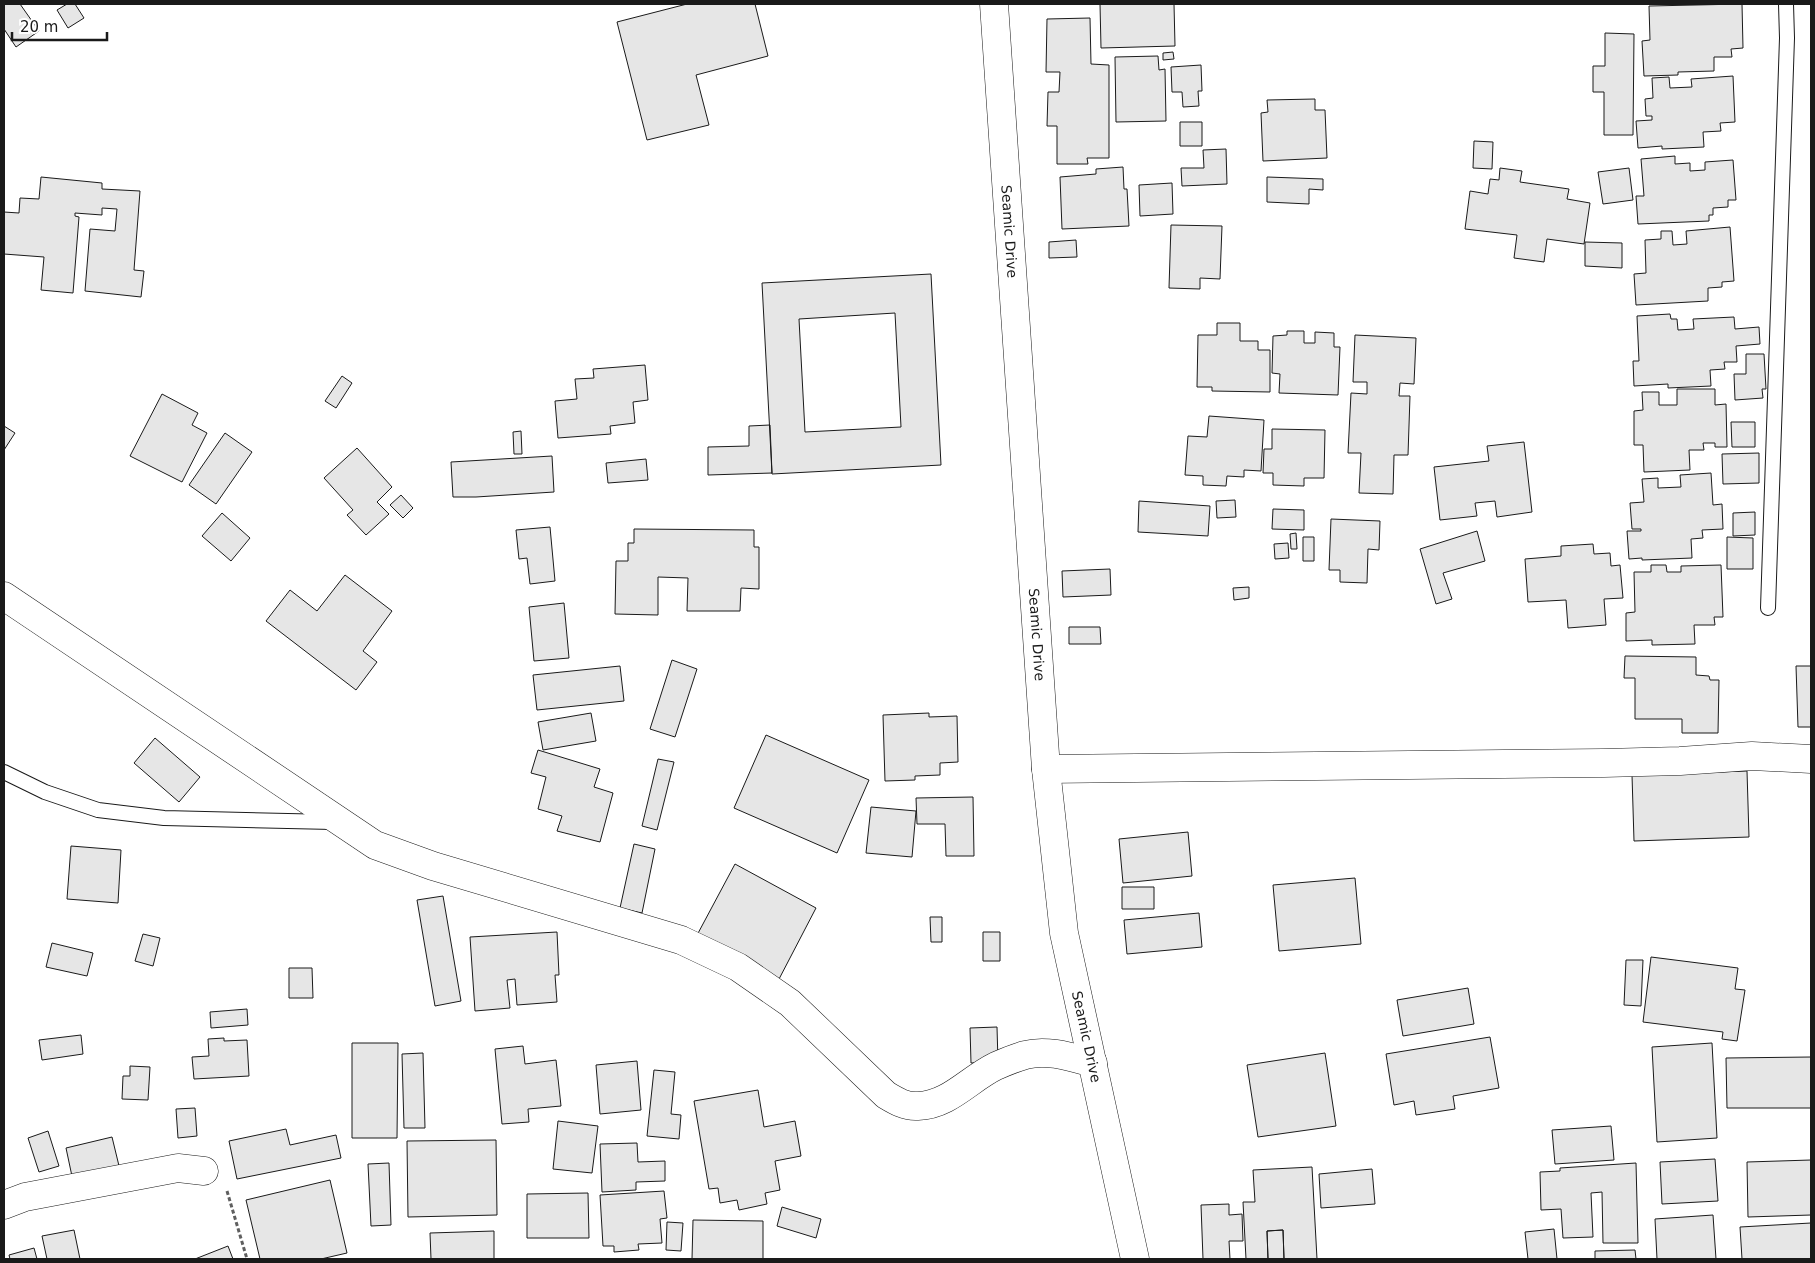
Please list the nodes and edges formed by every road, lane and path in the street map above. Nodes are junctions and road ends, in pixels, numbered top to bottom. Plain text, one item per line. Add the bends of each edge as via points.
1 (994, 4) edge
2 (1004, 4) edge
3 (1786, 4) edge
4 (4, 596) edge
5 (1768, 608) dead end
6 (1811, 759) edge
7 (1046, 769) junction
8 (4, 772) edge
9 (339, 822) junction
10 (1093, 1063) junction
11 (204, 1171) joint
12 (4, 1205) edge
13 (247, 1259) edge
14 (1135, 1259) edge

1 - 2 street
1 - 7 street, Seamic Drive
3 - 5 lane
4 - 9 street
6 - 7 street via 1752,756 1604,763
7 - 10 street, Seamic Drive via 1064,933
8 - 9 lane via 45,792 98,810 164,818
9 - 10 street via 375,845 433,866 681,940 738,967 790,1003 886,1095 900,1103 916,1107 933,1104 948,1098 995,1066 1026,1055 1060,1054
10 - 14 street, Seamic Drive
11 - 12 street via 178,1168 25,1197
11 - 13 path via 226,1188

